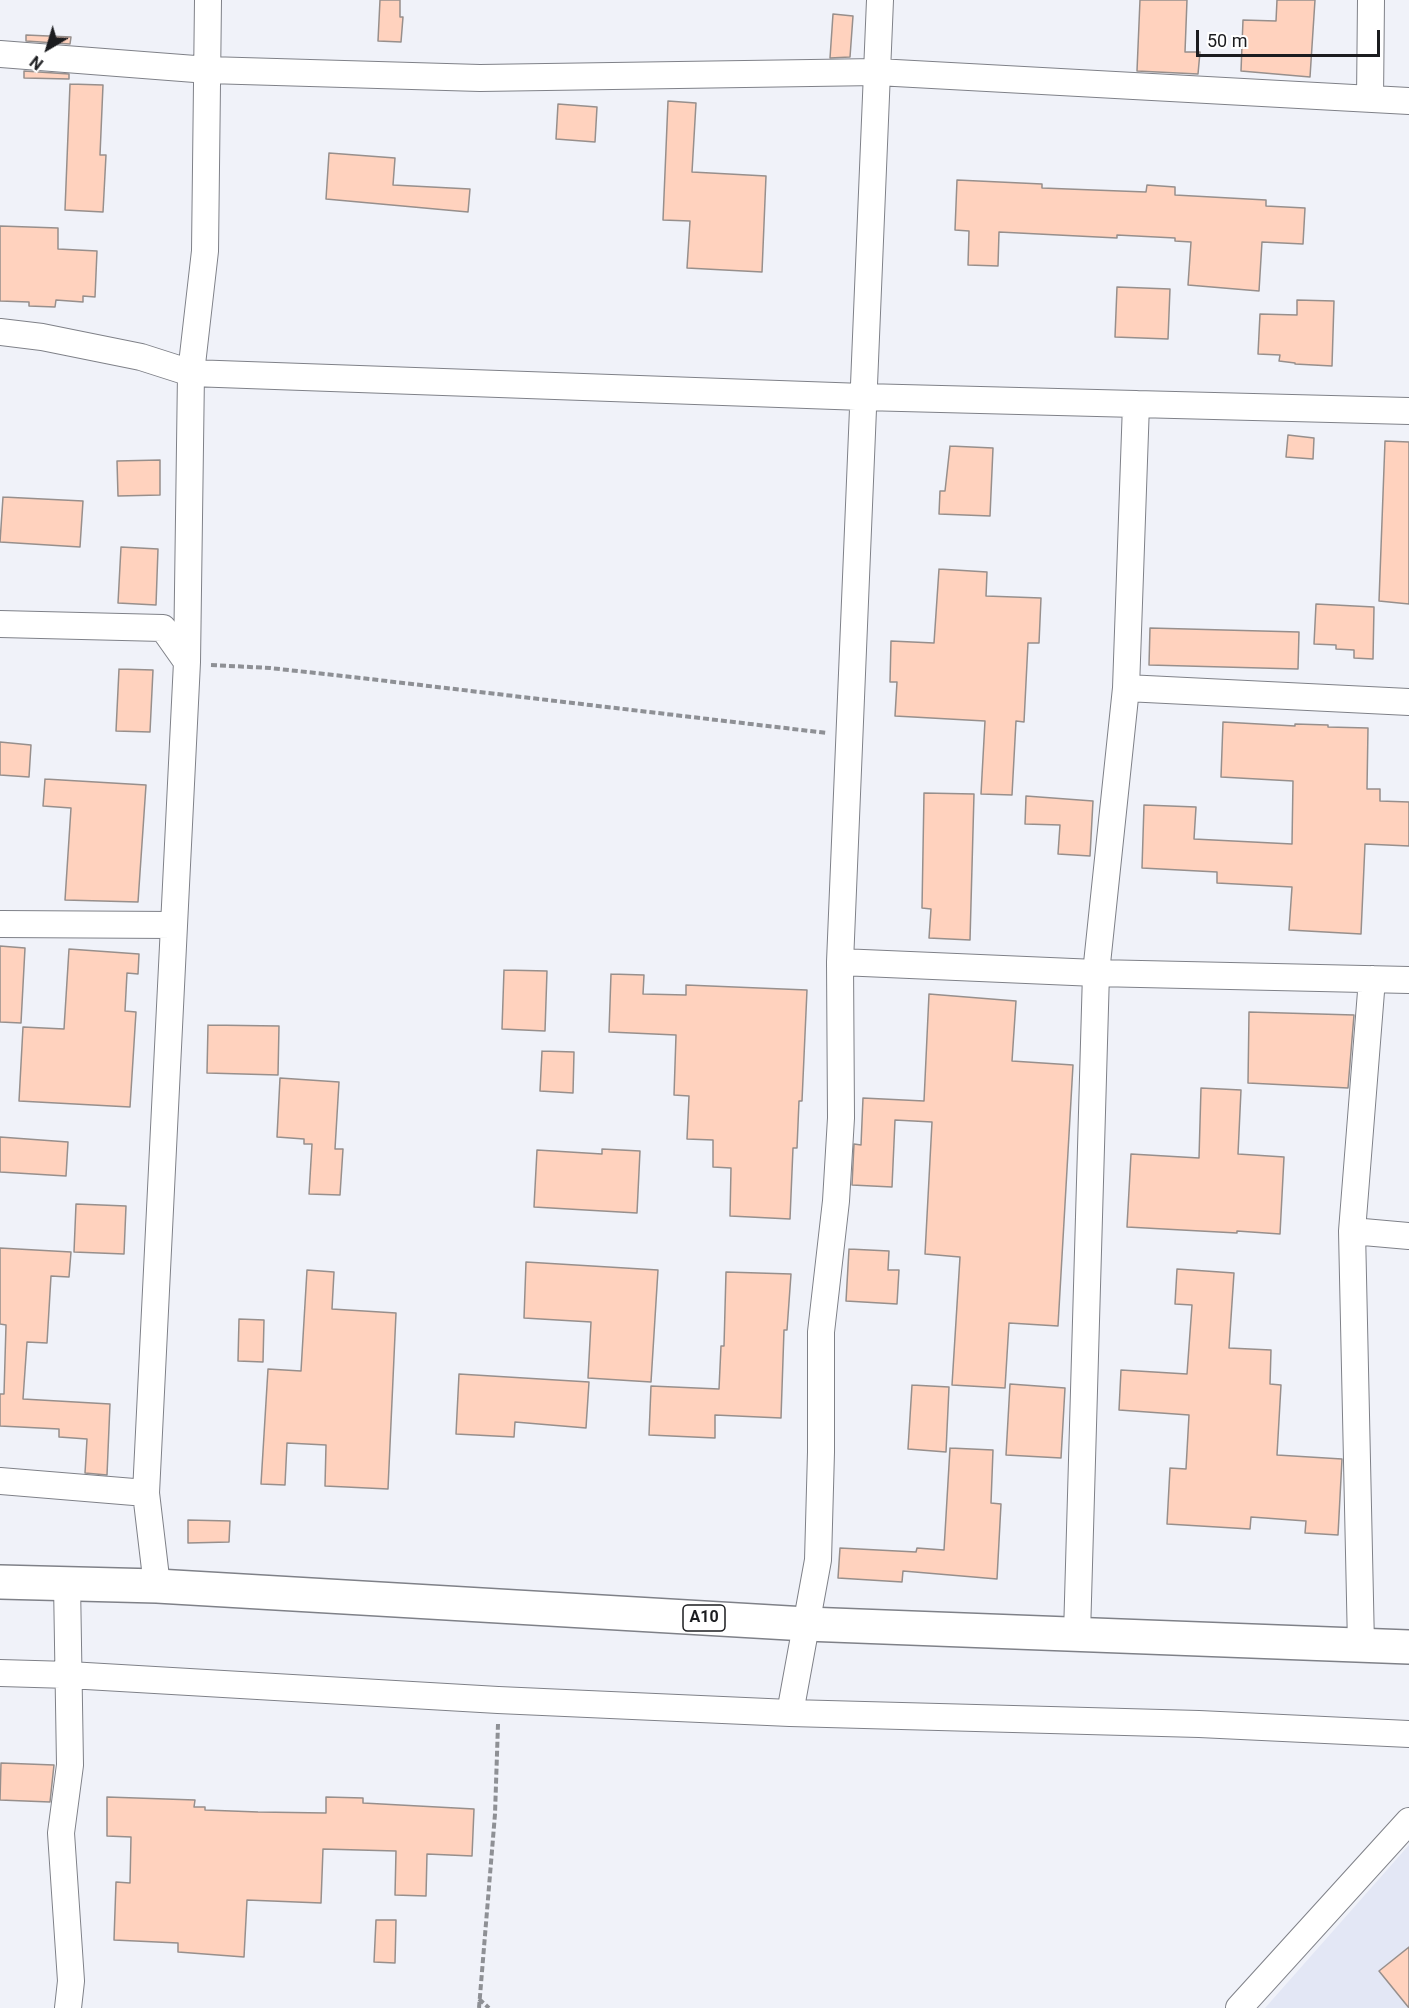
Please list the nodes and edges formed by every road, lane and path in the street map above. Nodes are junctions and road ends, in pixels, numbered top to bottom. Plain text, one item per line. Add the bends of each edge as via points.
1 (208, 0) edge
2 (880, 0) edge
3 (1371, 0) edge
4 (0, 54) edge
5 (208, 70) junction
6 (876, 72) junction
7 (1370, 99) junction
8 (1409, 101) edge
9 (0, 332) edge
10 (191, 373) junction
11 (863, 397) junction
12 (1136, 404) junction
13 (1409, 411) edge
14 (0, 624) edge
15 (187, 662) junction
16 (1126, 688) junction
17 (1409, 702) edge
18 (851, 736) junction
19 (0, 924) edge
20 (173, 925) junction
21 (840, 962) junction
22 (1096, 973) junction
23 (1372, 979) junction
24 (1409, 980) edge
25 (1352, 1231) junction
26 (1409, 1236) edge
27 (0, 1481) edge
28 (146, 1493) junction
29 (0, 1582) edge
30 (68, 1583) junction
31 (157, 1586) junction
32 (806, 1623) junction
33 (1077, 1634) junction
34 (1361, 1646) junction
35 (1409, 1647) edge
36 (0, 1673) edge
37 (69, 1675) junction
38 (498, 1700) junction
39 (790, 1713) junction
40 (1409, 1734) edge
41 (1409, 1821) edge
42 (479, 1999) junction
43 (68, 2008) edge
44 (478, 2008) edge
45 (489, 2008) edge
46 (1239, 2008) edge

1 - 5 street
2 - 6 street
3 - 7 street
4 - 5 street
5 - 6 street via 480,78
5 - 10 street via 205,251
6 - 7 street
6 - 11 street
7 - 8 street
9 - 10 street via 141,357
10 - 11 street
10 - 15 street
11 - 12 street
11 - 18 street
12 - 13 street
12 - 16 street
14 - 15 street via 163,628
15 - 18 path via 361,678
15 - 20 street
16 - 17 street
16 - 22 street
18 - 21 street
19 - 20 street
20 - 28 street
21 - 22 street
21 - 32 street via 841,1118 836,1201 820,1332 818,1560
22 - 23 street
22 - 33 street
23 - 24 street
23 - 25 street
25 - 26 street
25 - 34 street
27 - 28 street
28 - 31 street
29 - 30 main road, A10
30 - 31 main road, A10
30 - 37 street
31 - 32 main road, A10
32 - 33 main road, A10
32 - 39 street
33 - 34 main road, A10
34 - 35 main road, A10
36 - 37 street
37 - 38 street
37 - 43 street via 70,1765 61,1833 71,1981
38 - 39 street
38 - 42 path via 495,1814
39 - 40 street
41 - 46 street
42 - 44 path
42 - 45 path

